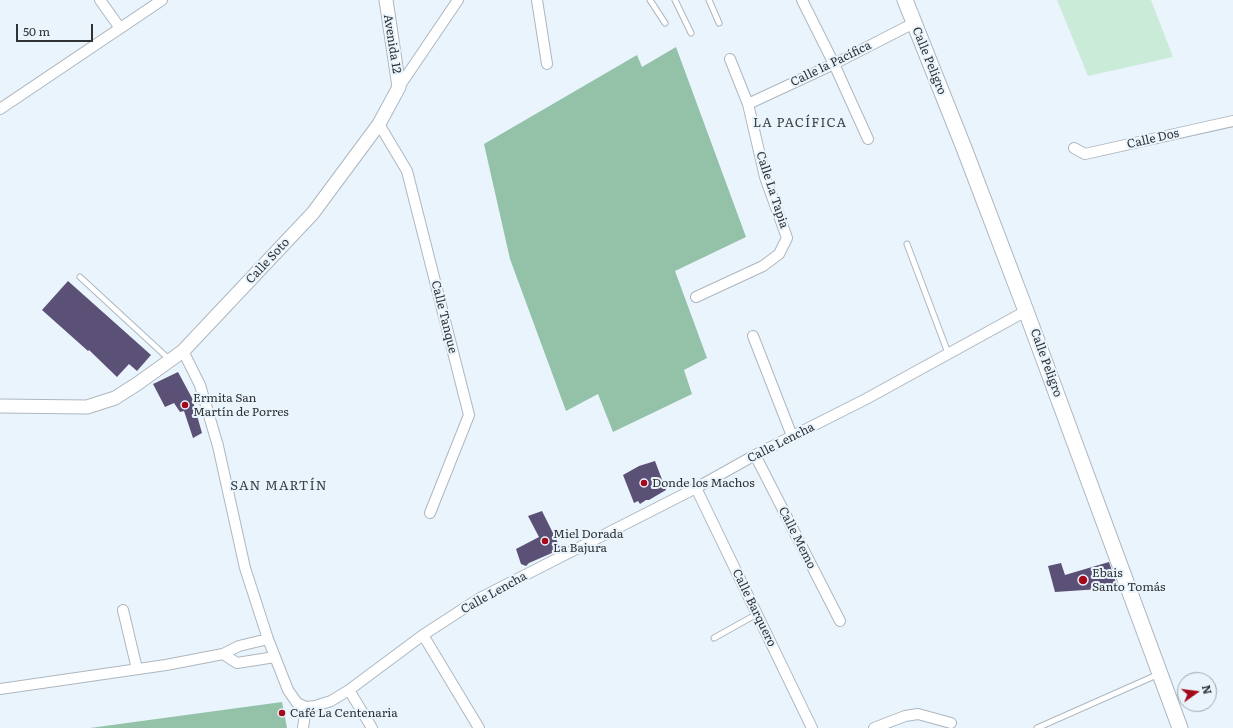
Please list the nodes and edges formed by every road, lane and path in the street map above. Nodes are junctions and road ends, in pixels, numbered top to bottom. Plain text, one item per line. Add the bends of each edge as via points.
1 (100, 0) edge
2 (162, 0) edge
3 (386, 0) edge
4 (458, 0) edge
5 (536, 0) edge
6 (650, 0) edge
7 (676, 0) edge
8 (709, 0) edge
9 (802, 0) edge
10 (905, 0) edge
11 (665, 23) dead end
12 (719, 23) dead end
13 (914, 23) junction
14 (120, 28) junction
15 (691, 33) dead end
16 (730, 60) dead end
17 (547, 64) dead end
18 (834, 64) junction
19 (399, 88) junction
20 (748, 104) junction
21 (0, 109) edge
22 (1233, 121) edge
23 (379, 124) junction
24 (868, 138) dead end
25 (1074, 148) dead end
26 (907, 244) dead end
27 (80, 277) dead end
28 (696, 297) dead end
29 (1026, 311) junction
30 (753, 336) dead end
31 (183, 351) junction
32 (948, 353) junction
33 (171, 361) junction
34 (0, 406) edge
35 (792, 436) junction
36 (755, 455) junction
37 (696, 488) junction
38 (430, 512) dead end
39 (123, 610) dead end
40 (757, 614) junction
41 (840, 621) dead end
42 (423, 636) junction
43 (714, 638) dead end
44 (268, 639) junction
45 (223, 654) junction
46 (275, 657) junction
47 (137, 669) junction
48 (1160, 674) junction
49 (0, 689) edge
50 (349, 690) junction
51 (306, 707) junction
52 (951, 723) dead end
53 (303, 728) edge
54 (372, 728) edge
55 (479, 728) edge
56 (812, 728) edge
57 (874, 728) edge
58 (1037, 728) edge
59 (1180, 728) edge

1 - 14 street
2 - 14 street
3 - 19 street, Avenida 12
4 - 19 street, Calle Soto
5 - 17 street
6 - 11 lane
7 - 15 lane
8 - 12 lane
9 - 18 street
10 - 13 main road, Calle Peligro
13 - 18 street, Calle la Pacífica
13 - 29 main road, Calle Peligro
14 - 21 street
16 - 20 street, Calle La Tapia
18 - 20 street, Calle la Pacífica
18 - 24 street
19 - 23 street, Calle Soto
20 - 28 street, Calle La Tapia via 765,177 787,238 779,254 762,266
22 - 25 street, Calle Dos via 1085,154
23 - 31 street, Calle Soto via 313,213
23 - 38 street, Calle Tanque via 407,171 469,415
26 - 32 lane
27 - 33 lane
29 - 32 street, Calle Lencha
29 - 48 main road, Calle Peligro
30 - 35 street
31 - 33 street, Calle Soto
31 - 44 street via 200,386 218,446 245,568
32 - 35 street, Calle Lencha via 866,399
33 - 34 street, Calle Soto via 115,398 88,408
35 - 36 street, Calle Lencha
36 - 37 street, Calle Lencha
36 - 41 street, Calle Memo
37 - 40 street, Calle Barquero
37 - 42 street, Calle Lencha via 480,598
39 - 47 street
40 - 43 lane
40 - 56 street, Calle Barquero
42 - 50 street, Calle Lencha
42 - 55 street
44 - 45 street via 238,646
44 - 46 street
45 - 46 street via 237,663
45 - 47 street
46 - 51 street via 288,690 297,703
47 - 49 street
48 - 58 lane
48 - 59 main road, Calle Peligro
50 - 51 street, Calle Lencha via 331,701
50 - 54 street
51 - 53 street
52 - 57 street via 918,714 905,716

